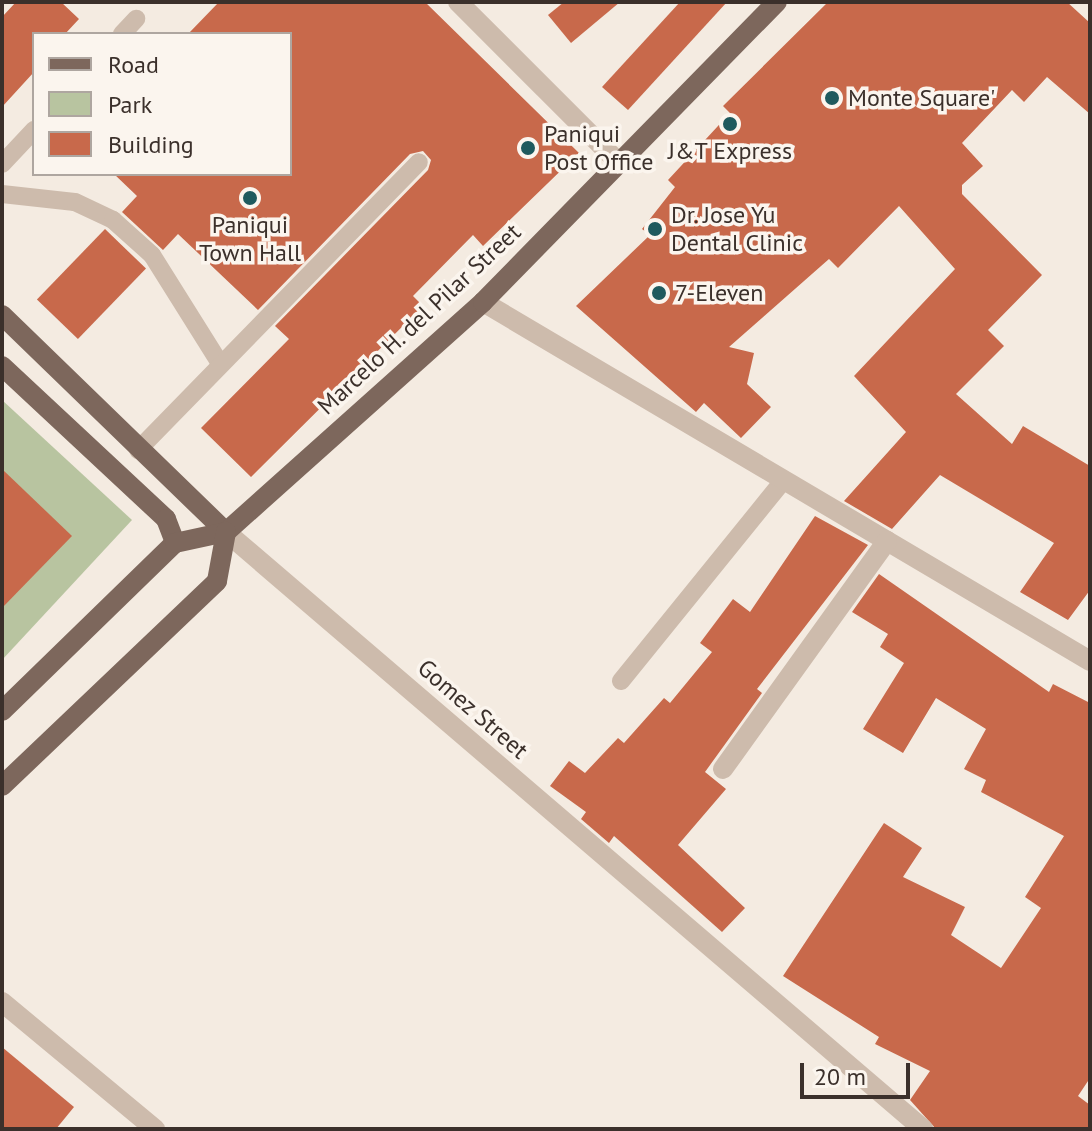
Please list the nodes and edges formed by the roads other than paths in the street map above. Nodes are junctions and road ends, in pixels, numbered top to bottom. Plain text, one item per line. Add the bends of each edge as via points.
1 (458, 2) edge
2 (777, 2) edge
3 (136, 19) dead end
4 (124, 32) edge
5 (32, 132) edge
6 (616, 160) junction
7 (419, 162) dead end
8 (2, 164) edge
9 (2, 194) edge
10 (483, 302) junction
11 (2, 315) edge
12 (219, 362) junction
13 (2, 366) edge
14 (138, 450) junction
15 (784, 480) junction
16 (226, 532) junction
17 (887, 541) junction
18 (175, 543) junction
19 (1090, 661) edge
20 (621, 681) dead end
21 (2, 711) edge
22 (723, 769) dead end
23 (2, 786) edge
24 (2, 1002) edge
25 (155, 1129) edge
26 (923, 1129) edge

1 - 6 street
2 - 6 main road, Marcelo H. del Pilar Street
3 - 4 lane
5 - 8 lane
6 - 10 main road, Marcelo H. del Pilar Street
7 - 12 lane
9 - 12 lane via 75,202 113,220 152,255
10 - 15 street
10 - 16 main road, Marcelo H. del Pilar Street
11 - 14 main road, Gomez Street
12 - 14 lane
13 - 18 main road via 166,519
14 - 16 main road, Gomez Street
15 - 17 street
15 - 20 lane
16 - 18 main road, Marcelo H. del Pilar Street
16 - 23 main road via 217,581
16 - 26 street, Gomez Street
17 - 19 street
17 - 22 street
18 - 21 main road
24 - 25 street

